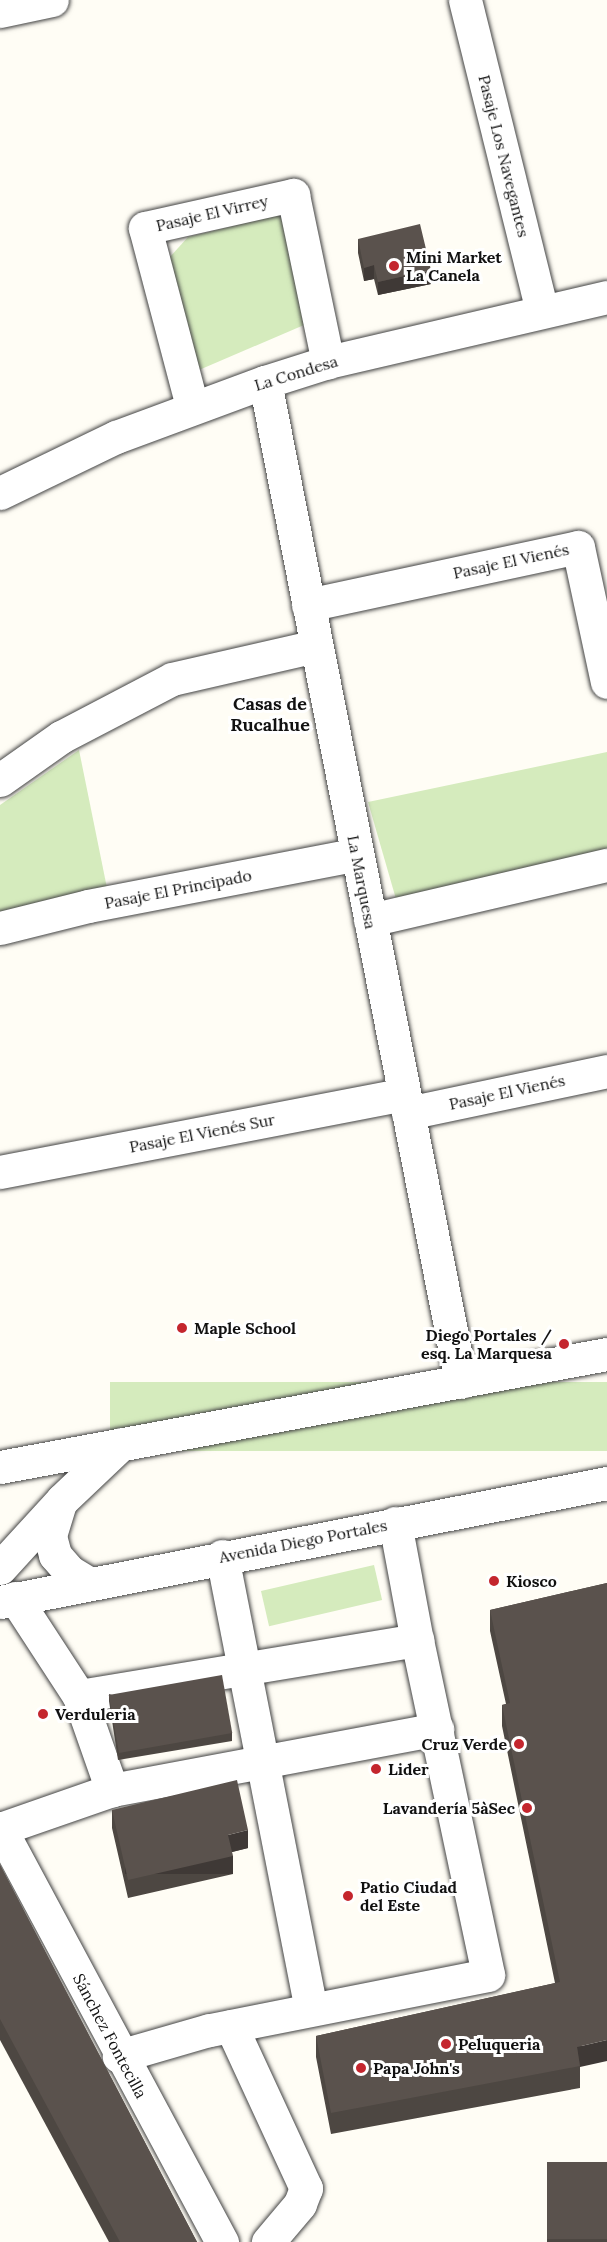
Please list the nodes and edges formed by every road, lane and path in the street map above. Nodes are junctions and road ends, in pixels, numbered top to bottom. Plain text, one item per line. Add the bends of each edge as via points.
1 (52, 0) edge
2 (465, 0) edge
3 (0, 11) edge
4 (607, 297) edge
5 (542, 311) junction
6 (328, 362) junction
7 (265, 382) junction
8 (192, 406) junction
9 (0, 493) edge
10 (308, 605) junction
11 (316, 646) junction
12 (607, 682) edge
13 (0, 780) edge
14 (357, 854) junction
15 (607, 865) edge
16 (370, 920) junction
17 (0, 928) edge
18 (607, 1071) edge
19 (406, 1103) junction
20 (0, 1172) edge
21 (607, 1354) edge
22 (460, 1382) junction
23 (121, 1444) junction
24 (0, 1467) edge
25 (607, 1483) edge
26 (62, 1500) junction
27 (395, 1523) junction
28 (222, 1556) junction
29 (0, 1568) edge
30 (90, 1584) junction
31 (8, 1600) edge
32 (417, 1640) junction
33 (245, 1668) junction
34 (79, 1696) junction
35 (437, 1729) junction
36 (262, 1764) junction
37 (112, 1790) junction
38 (0, 1828) edge
39 (311, 2009) junction
40 (231, 2026) junction
41 (119, 2056) junction
42 (222, 2242) edge
43 (268, 2242) edge

1 - 3 street
2 - 5 street, Pasaje Los Navegantes
4 - 5 street, La Condesa
5 - 6 street, La Condesa
6 - 7 street, La Condesa
6 - 8 street, Pasaje El Virrey via 293,195 144,228
7 - 8 street, La Condesa
7 - 10 street, La Marquesa
8 - 9 street, La Condesa via 116,437
10 - 11 street, La Marquesa
10 - 12 street, Pasaje El Vienés via 578,546
11 - 13 street via 172,679 61,737
11 - 14 street, La Marquesa
14 - 16 street, La Marquesa
14 - 17 street, Pasaje El Principado via 88,906
15 - 16 street
16 - 19 street, La Marquesa
18 - 19 street, Pasaje El Vienés
19 - 20 street, Pasaje El Vienés Sur
19 - 22 street, La Marquesa
21 - 22 street
22 - 23 street
23 - 24 street
23 - 26 street
25 - 27 street, Avenida Diego Portales
26 - 29 street
26 - 30 street via 52,1526 52,1546 61,1563
27 - 28 street, Avenida Diego Portales
27 - 32 street
28 - 30 street, Avenida Diego Portales
28 - 33 street
30 - 31 street, Avenida Diego Portales
31 - 34 street
32 - 33 street
32 - 35 street
33 - 34 street
33 - 36 street
34 - 37 street
35 - 36 street
35 - 39 street via 488,1975
36 - 37 street
36 - 39 street
37 - 38 street
38 - 41 street, Sánchez Fontecilla
39 - 40 street
40 - 41 street
40 - 43 street via 306,2188 300,2204
41 - 42 street, Sánchez Fontecilla

